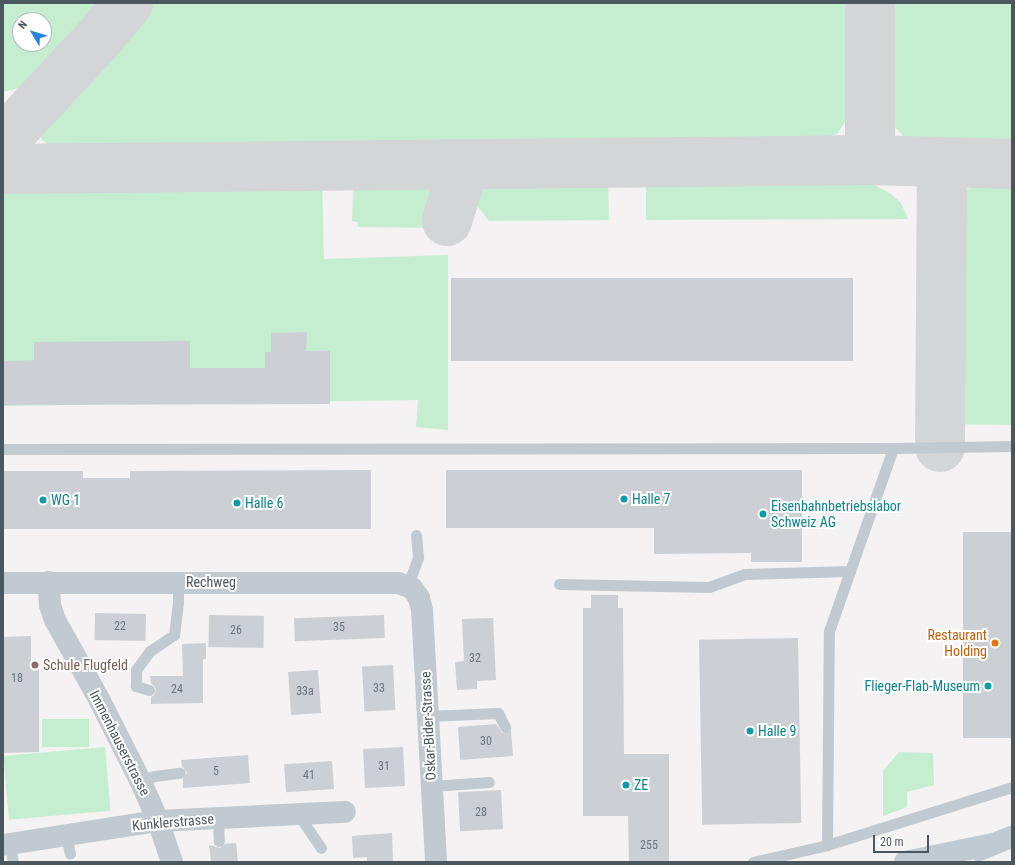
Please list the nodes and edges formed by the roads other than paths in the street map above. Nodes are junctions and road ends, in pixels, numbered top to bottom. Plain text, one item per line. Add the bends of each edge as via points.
1 (1012, 446) edge
2 (893, 448) junction
3 (3, 449) edge
4 (416, 535) dead end
5 (850, 572) junction
6 (3, 582) edge
7 (48, 582) junction
8 (178, 582) junction
9 (559, 584) dead end
10 (412, 588) junction
11 (149, 690) dead end
12 (428, 716) junction
13 (505, 726) dead end
14 (180, 773) dead end
15 (142, 782) junction
16 (489, 782) dead end
17 (432, 786) junction
18 (1012, 787) edge
19 (345, 812) dead end
20 (298, 814) junction
21 (218, 818) junction
22 (158, 821) junction
23 (219, 841) dead end
24 (1002, 841) edge
25 (827, 845) junction
26 (321, 848) dead end
27 (9, 850) edge
28 (172, 862) edge
29 (436, 862) edge
30 (753, 862) edge
31 (905, 862) edge
32 (953, 862) edge

1 - 2 lane
2 - 3 lane
2 - 5 lane
4 - 10 lane via 418,557
5 - 9 lane via 745,574 709,587
5 - 25 lane via 829,631
6 - 7 street, Rechweg
7 - 8 street, Rechweg
7 - 15 street, Immenhauserstrasse via 50,605 55,620
8 - 10 street, Rechweg via 390,582
8 - 11 lane via 174,635 150,651 136,670 136,686
10 - 12 street, Oskar-Bider-Strasse via 422,610
12 - 13 lane via 498,713
12 - 17 street, Oskar-Bider-Strasse
14 - 15 lane via 154,776
15 - 22 street, Immenhauserstrasse
16 - 17 lane
17 - 29 street, Oskar-Bider-Strasse
18 - 25 lane
19 - 20 street, Kunklerstrasse
20 - 21 street, Kunklerstrasse
20 - 26 lane
21 - 22 street, Kunklerstrasse
21 - 23 lane
22 - 27 street, Kunklerstrasse via 68,844
22 - 28 street, Immenhauserstrasse
24 - 31 main road
24 - 32 main road
25 - 30 lane

